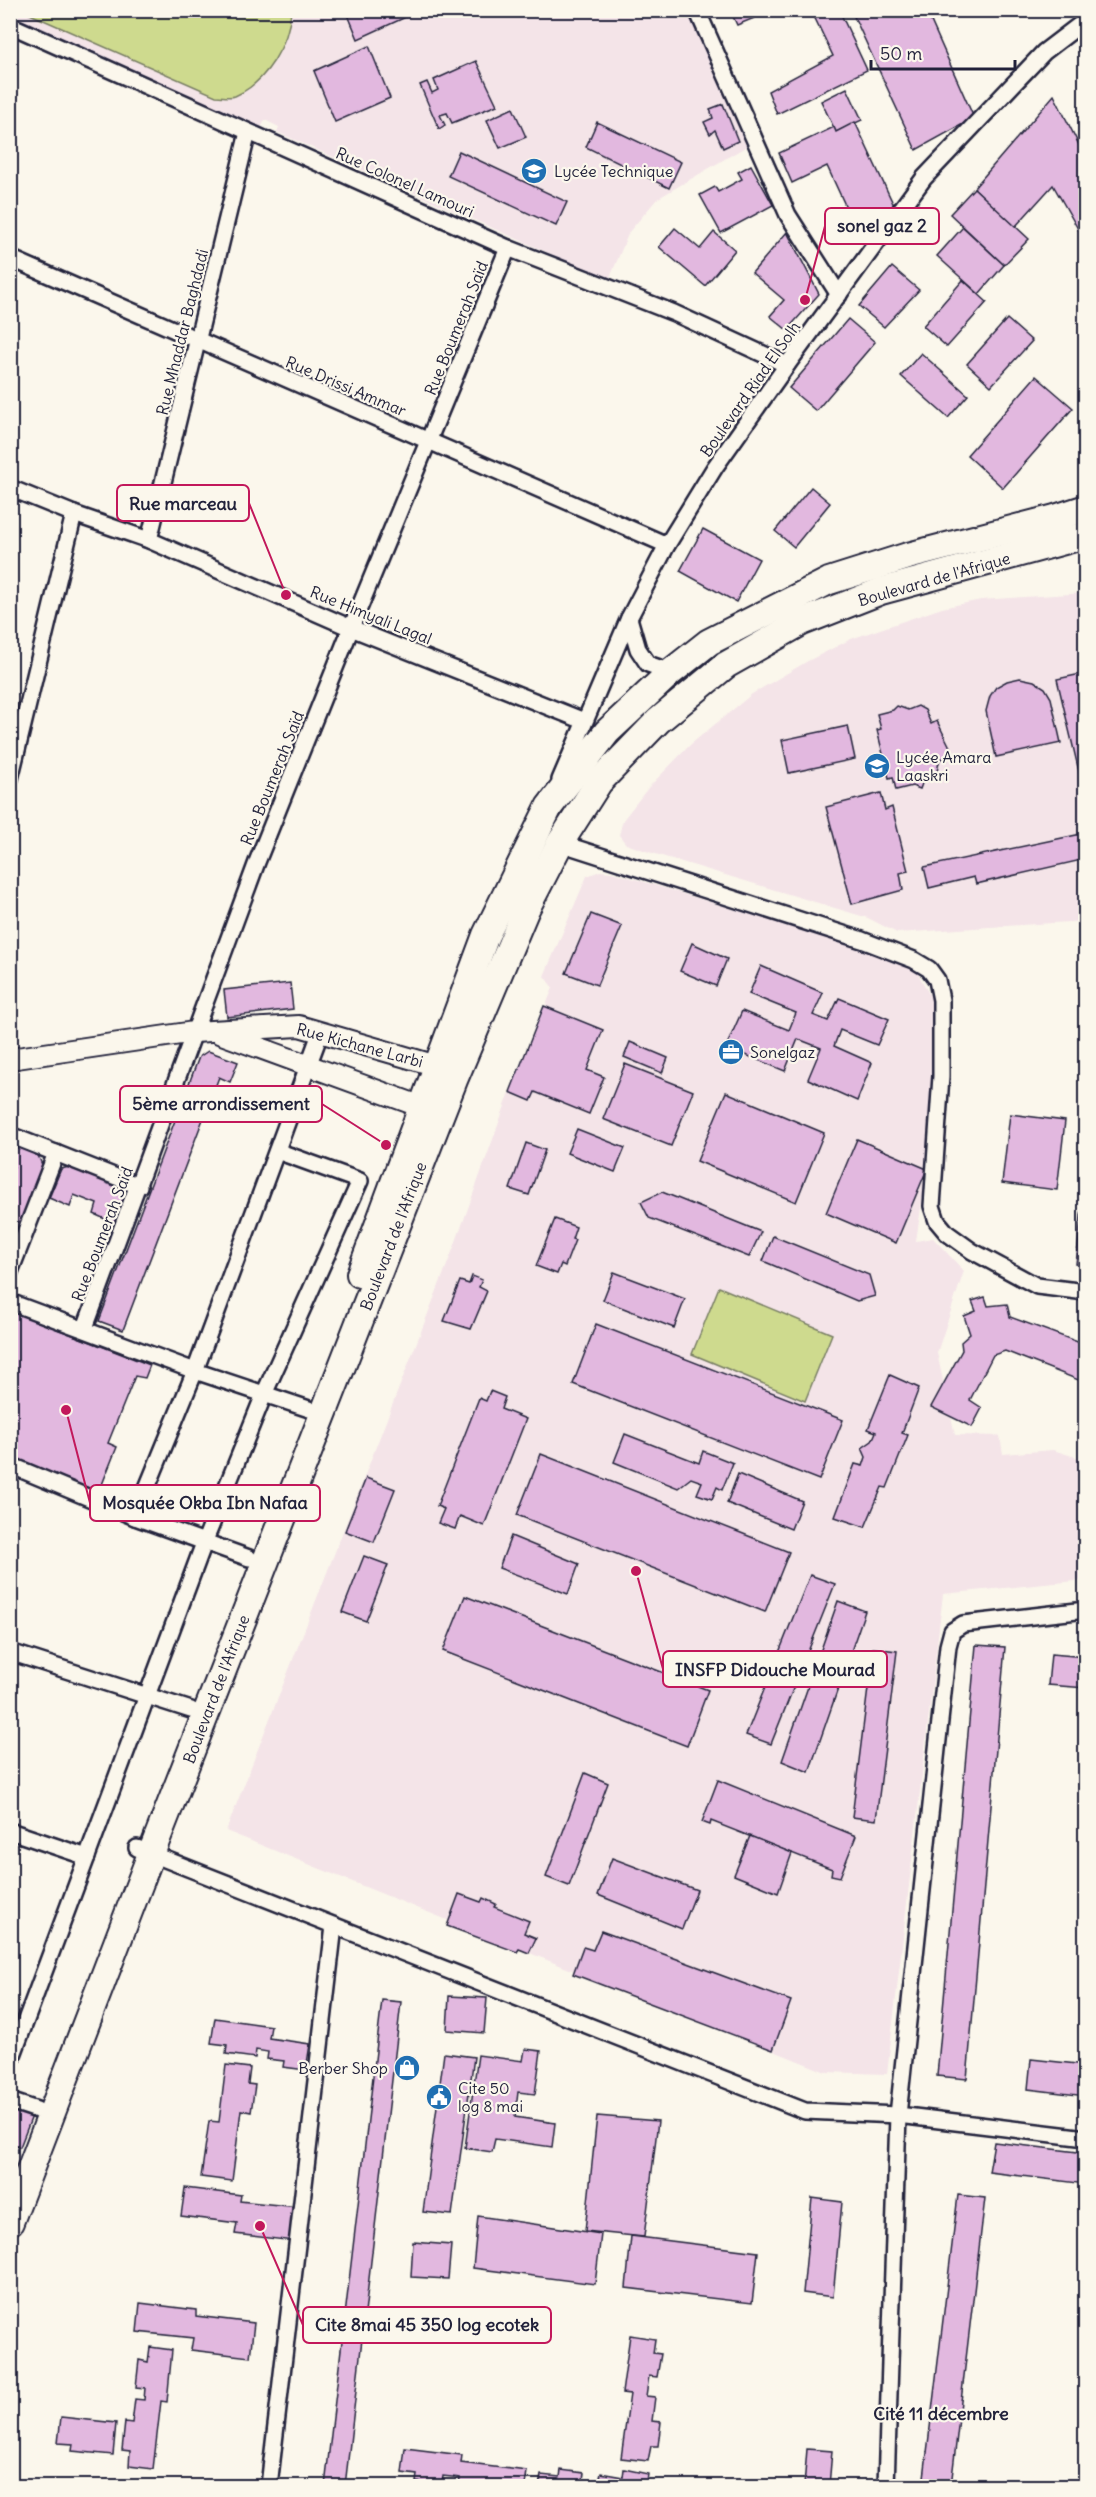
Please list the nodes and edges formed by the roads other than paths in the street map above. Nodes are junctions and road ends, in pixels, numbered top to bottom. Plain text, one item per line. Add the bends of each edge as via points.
1 (698, 10) edge
2 (1086, 20) edge
3 (10, 25) edge
4 (248, 132) junction
5 (508, 248) junction
6 (10, 258) edge
7 (839, 295) junction
8 (198, 342) junction
9 (787, 365) junction
10 (429, 441) junction
11 (10, 488) edge
12 (1086, 508) edge
13 (74, 514) junction
14 (1086, 535) edge
15 (149, 540) junction
16 (667, 545) junction
17 (629, 618) junction
18 (351, 628) junction
19 (671, 672) junction
20 (584, 721) junction
21 (10, 779) edge
22 (549, 807) junction
23 (560, 843) junction
24 (202, 1031) junction
25 (321, 1031) junction
26 (10, 1059) edge
27 (308, 1065) junction
28 (437, 1066) junction
29 (422, 1107) junction
30 (10, 1135) edge
31 (277, 1151) junction
32 (56, 1153) junction
33 (139, 1186) junction
34 (10, 1272) edge
35 (1086, 1293) edge
36 (10, 1302) edge
37 (85, 1328) junction
38 (195, 1371) junction
39 (265, 1392) junction
40 (309, 1409) junction
41 (10, 1465) edge
42 (135, 1517) junction
43 (204, 1543) junction
44 (249, 1558) junction
45 (1086, 1610) edge
46 (10, 1652) edge
47 (147, 1696) junction
48 (190, 1710) junction
49 (10, 1831) edge
50 (144, 1851) junction
51 (87, 1857) junction
52 (334, 1926) junction
53 (10, 2063) edge
54 (10, 2101) edge
55 (37, 2110) junction
56 (898, 2115) junction
57 (1086, 2138) edge
58 (10, 2173) edge
59 (10, 2222) edge
60 (269, 2487) edge
61 (886, 2487) edge

1 - 7 street via 788,215
2 - 7 street, Boulevard Riad El Solh via 1044,51 924,178
3 - 4 street, Rue Colonel Lamouri
4 - 5 street, Rue Colonel Lamouri
4 - 8 street, Rue Mhaddar Baghdadi
5 - 9 street, Rue Colonel Lamouri via 674,314
5 - 10 street, Rue Boumerah Saïd
6 - 8 street, Rue Drissi Ammar
7 - 9 street, Boulevard Riad El Solh
8 - 10 street, Rue Drissi Ammar
8 - 15 street, Rue Mhaddar Baghdadi
9 - 16 street, Boulevard Riad El Solh via 715,467
10 - 16 street, Rue Drissi Ammar
10 - 18 street, Rue Boumerah Saïd
11 - 13 street, Rue Himyali Lagal
12 - 19 main road, Boulevard de l'Afrique via 829,581 709,642
13 - 15 street, Rue Himyali Lagal
13 - 21 street
14 - 23 main road, Boulevard de l'Afrique via 881,591 802,622 726,665 658,721 599,782
15 - 18 street, Rue Himyali Lagal
16 - 17 street, Boulevard Riad El Solh
17 - 19 street via 638,649 648,664
17 - 20 street, Boulevard Riad El Solh
18 - 20 street, Rue Himyali Lagal
18 - 24 street, Rue Boumerah Saïd via 257,862
19 - 22 main road, Boulevard de l'Afrique via 607,732
20 - 22 street, Boulevard Riad El Solh
22 - 28 main road, Boulevard de l'Afrique via 486,935
23 - 35 street via 862,940 929,969 937,980 941,1000 933,1206 937,1221 972,1251 1037,1286
23 - 50 main road, Boulevard de l'Afrique via 526,909 454,1080
24 - 25 street, Rue Kichane Larbi via 299,1026
24 - 26 street, Rue Kichane Larbi
24 - 27 street, Rue Kichane Larbi
24 - 33 street, Rue Boumerah Saïd
25 - 27 street
25 - 28 street, Rue Kichane Larbi
27 - 29 street, Rue Kichane Larbi
27 - 31 street
28 - 29 main road, Boulevard de l'Afrique
29 - 40 main road, Boulevard de l'Afrique
30 - 32 street
31 - 38 street
31 - 39 street via 360,1181
32 - 33 street
32 - 34 street
33 - 37 street, Rue Boumerah Saïd
36 - 37 street
37 - 38 street
38 - 39 street
38 - 42 street
39 - 40 street
39 - 43 street
40 - 44 main road, Boulevard de l'Afrique
41 - 42 street
42 - 43 street
43 - 44 street
43 - 47 street
44 - 48 main road, Boulevard de l'Afrique
45 - 56 street via 963,1624 952,1631 946,1657
46 - 47 street
47 - 48 street
47 - 51 street
48 - 50 main road, Boulevard de l'Afrique
49 - 51 street
50 - 52 street
50 - 55 main road, Boulevard de l'Afrique
50 - 59 main road, Boulevard de l'Afrique
51 - 53 street
52 - 56 street via 805,2111
52 - 60 street
54 - 55 street
55 - 58 main road, Boulevard de l'Afrique
56 - 57 street
56 - 61 street

